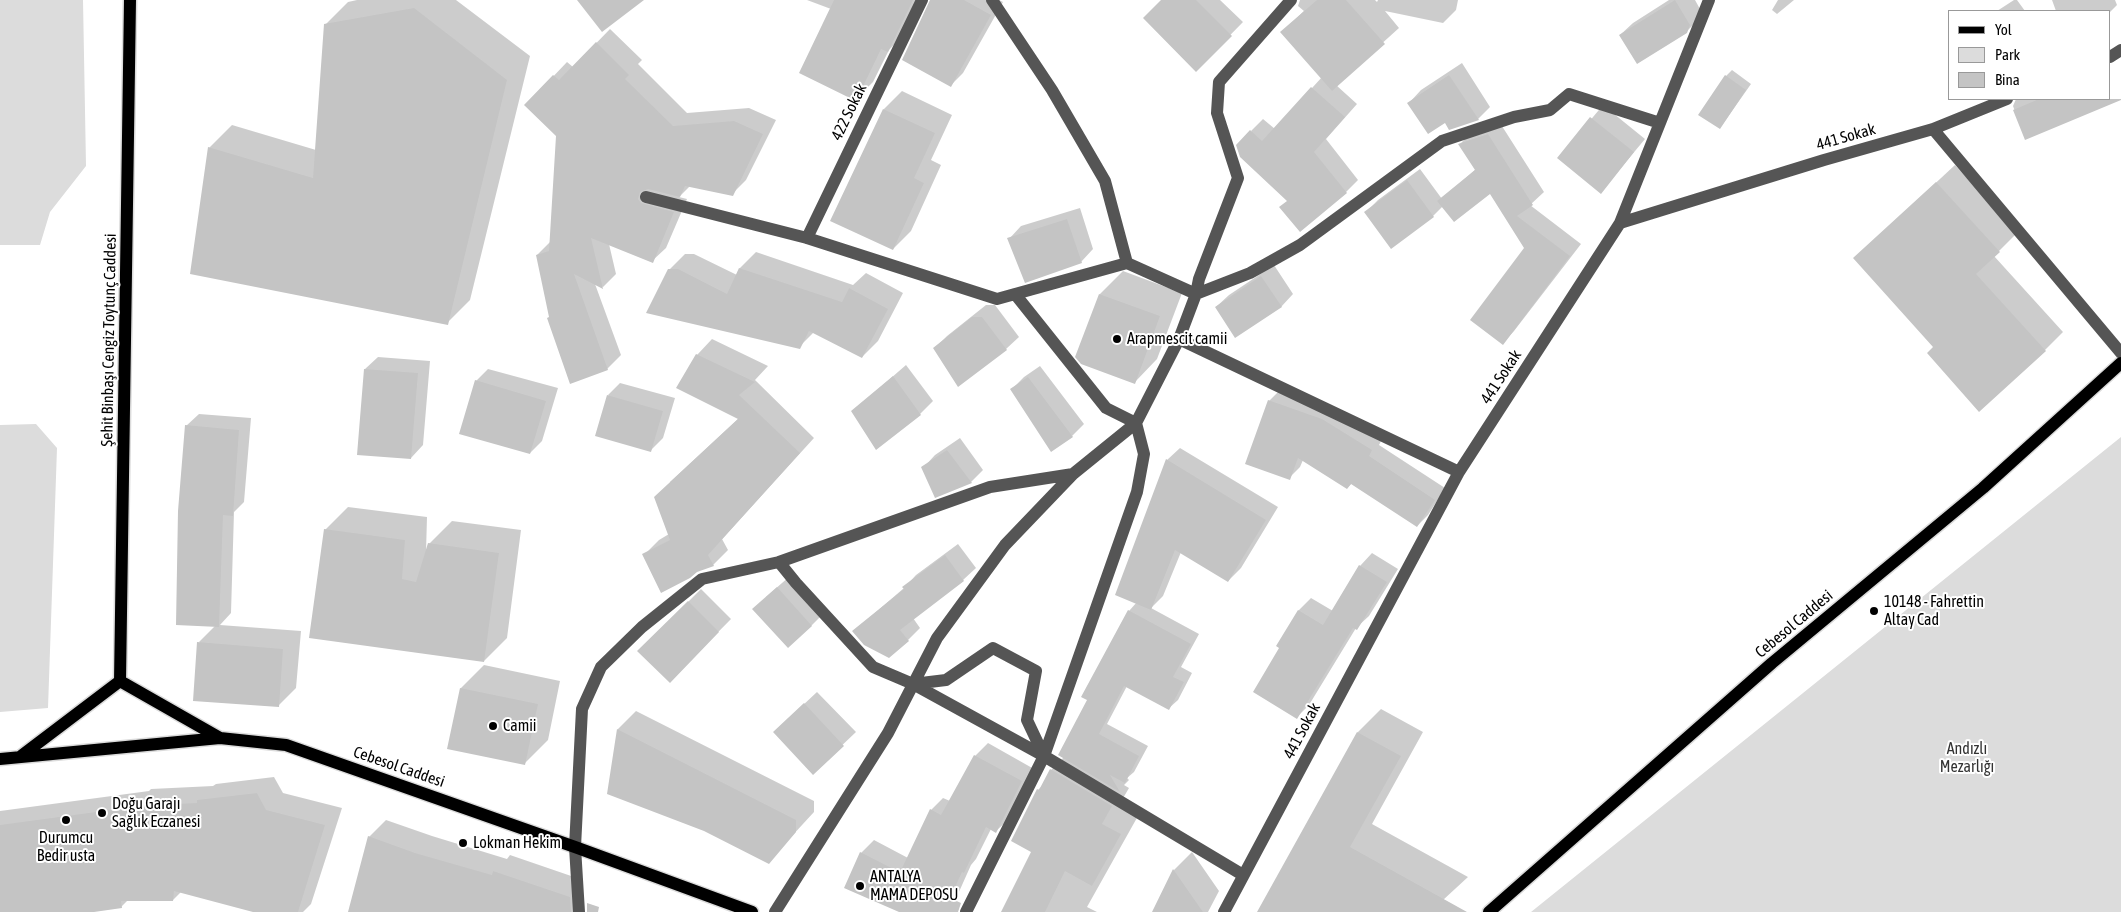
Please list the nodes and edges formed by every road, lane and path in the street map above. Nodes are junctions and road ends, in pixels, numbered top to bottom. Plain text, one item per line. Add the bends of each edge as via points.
1 (130, 0) edge
2 (922, 0) edge
3 (992, 0) edge
4 (1291, 0) edge
5 (1709, 0) edge
6 (2005, 100) edge
7 (1660, 123) junction
8 (1933, 129) junction
9 (646, 197) dead end
10 (1620, 223) junction
11 (807, 238) junction
12 (1127, 263) junction
13 (1015, 294) junction
14 (1196, 294) junction
15 (1179, 339) junction
16 (2121, 353) edge
17 (2121, 363) edge
18 (1136, 423) junction
19 (1459, 472) junction
20 (1073, 474) junction
21 (779, 562) junction
22 (120, 681) junction
23 (913, 684) junction
24 (220, 738) junction
25 (21, 756) junction
26 (1044, 756) junction
27 (0, 759) edge
28 (575, 847) junction
29 (1243, 875) junction
30 (579, 912) edge
31 (752, 912) edge
32 (775, 912) edge
33 (966, 912) edge
34 (1224, 912) edge
35 (1489, 912) edge

1 - 22 main road, Şehit Binbaşı Cengiz Toytunç Caddesi
2 - 11 street, 422 Sokak
3 - 12 street via 1052,90 1105,181
4 - 14 street via 1219,82 1217,113 1238,178
5 - 7 street
6 - 8 street, 441 Sokak
7 - 10 street
7 - 14 street via 1569,94 1550,110 1514,117 1442,141 1300,245 1250,273
8 - 10 street, 441 Sokak
8 - 16 street
9 - 11 street
10 - 19 street, 441 Sokak
11 - 13 street via 997,299
12 - 13 street
12 - 14 street
13 - 18 street via 1106,408
14 - 15 street
15 - 18 street
15 - 19 street
17 - 35 main road, Cebesol Caddesi via 1983,488 1772,663
18 - 20 street
18 - 26 street via 1144,454 1137,492
19 - 29 street, 441 Sokak
20 - 21 street via 990,487
20 - 23 street via 1005,544 937,638
21 - 23 street via 873,667
21 - 28 street via 702,579 642,627 601,667 582,709
22 - 24 main road
22 - 25 main road
23 - 26 street
23 - 26 street via 946,680 993,648 1036,671 1027,720
23 - 32 street via 888,733
24 - 25 main road, Cebesol Caddesi
24 - 28 main road, Cebesol Caddesi via 286,745
25 - 27 main road, Cebesol Caddesi
26 - 29 street
26 - 33 street
28 - 30 street
28 - 31 main road, Cebesol Caddesi
29 - 34 street, 441 Sokak

